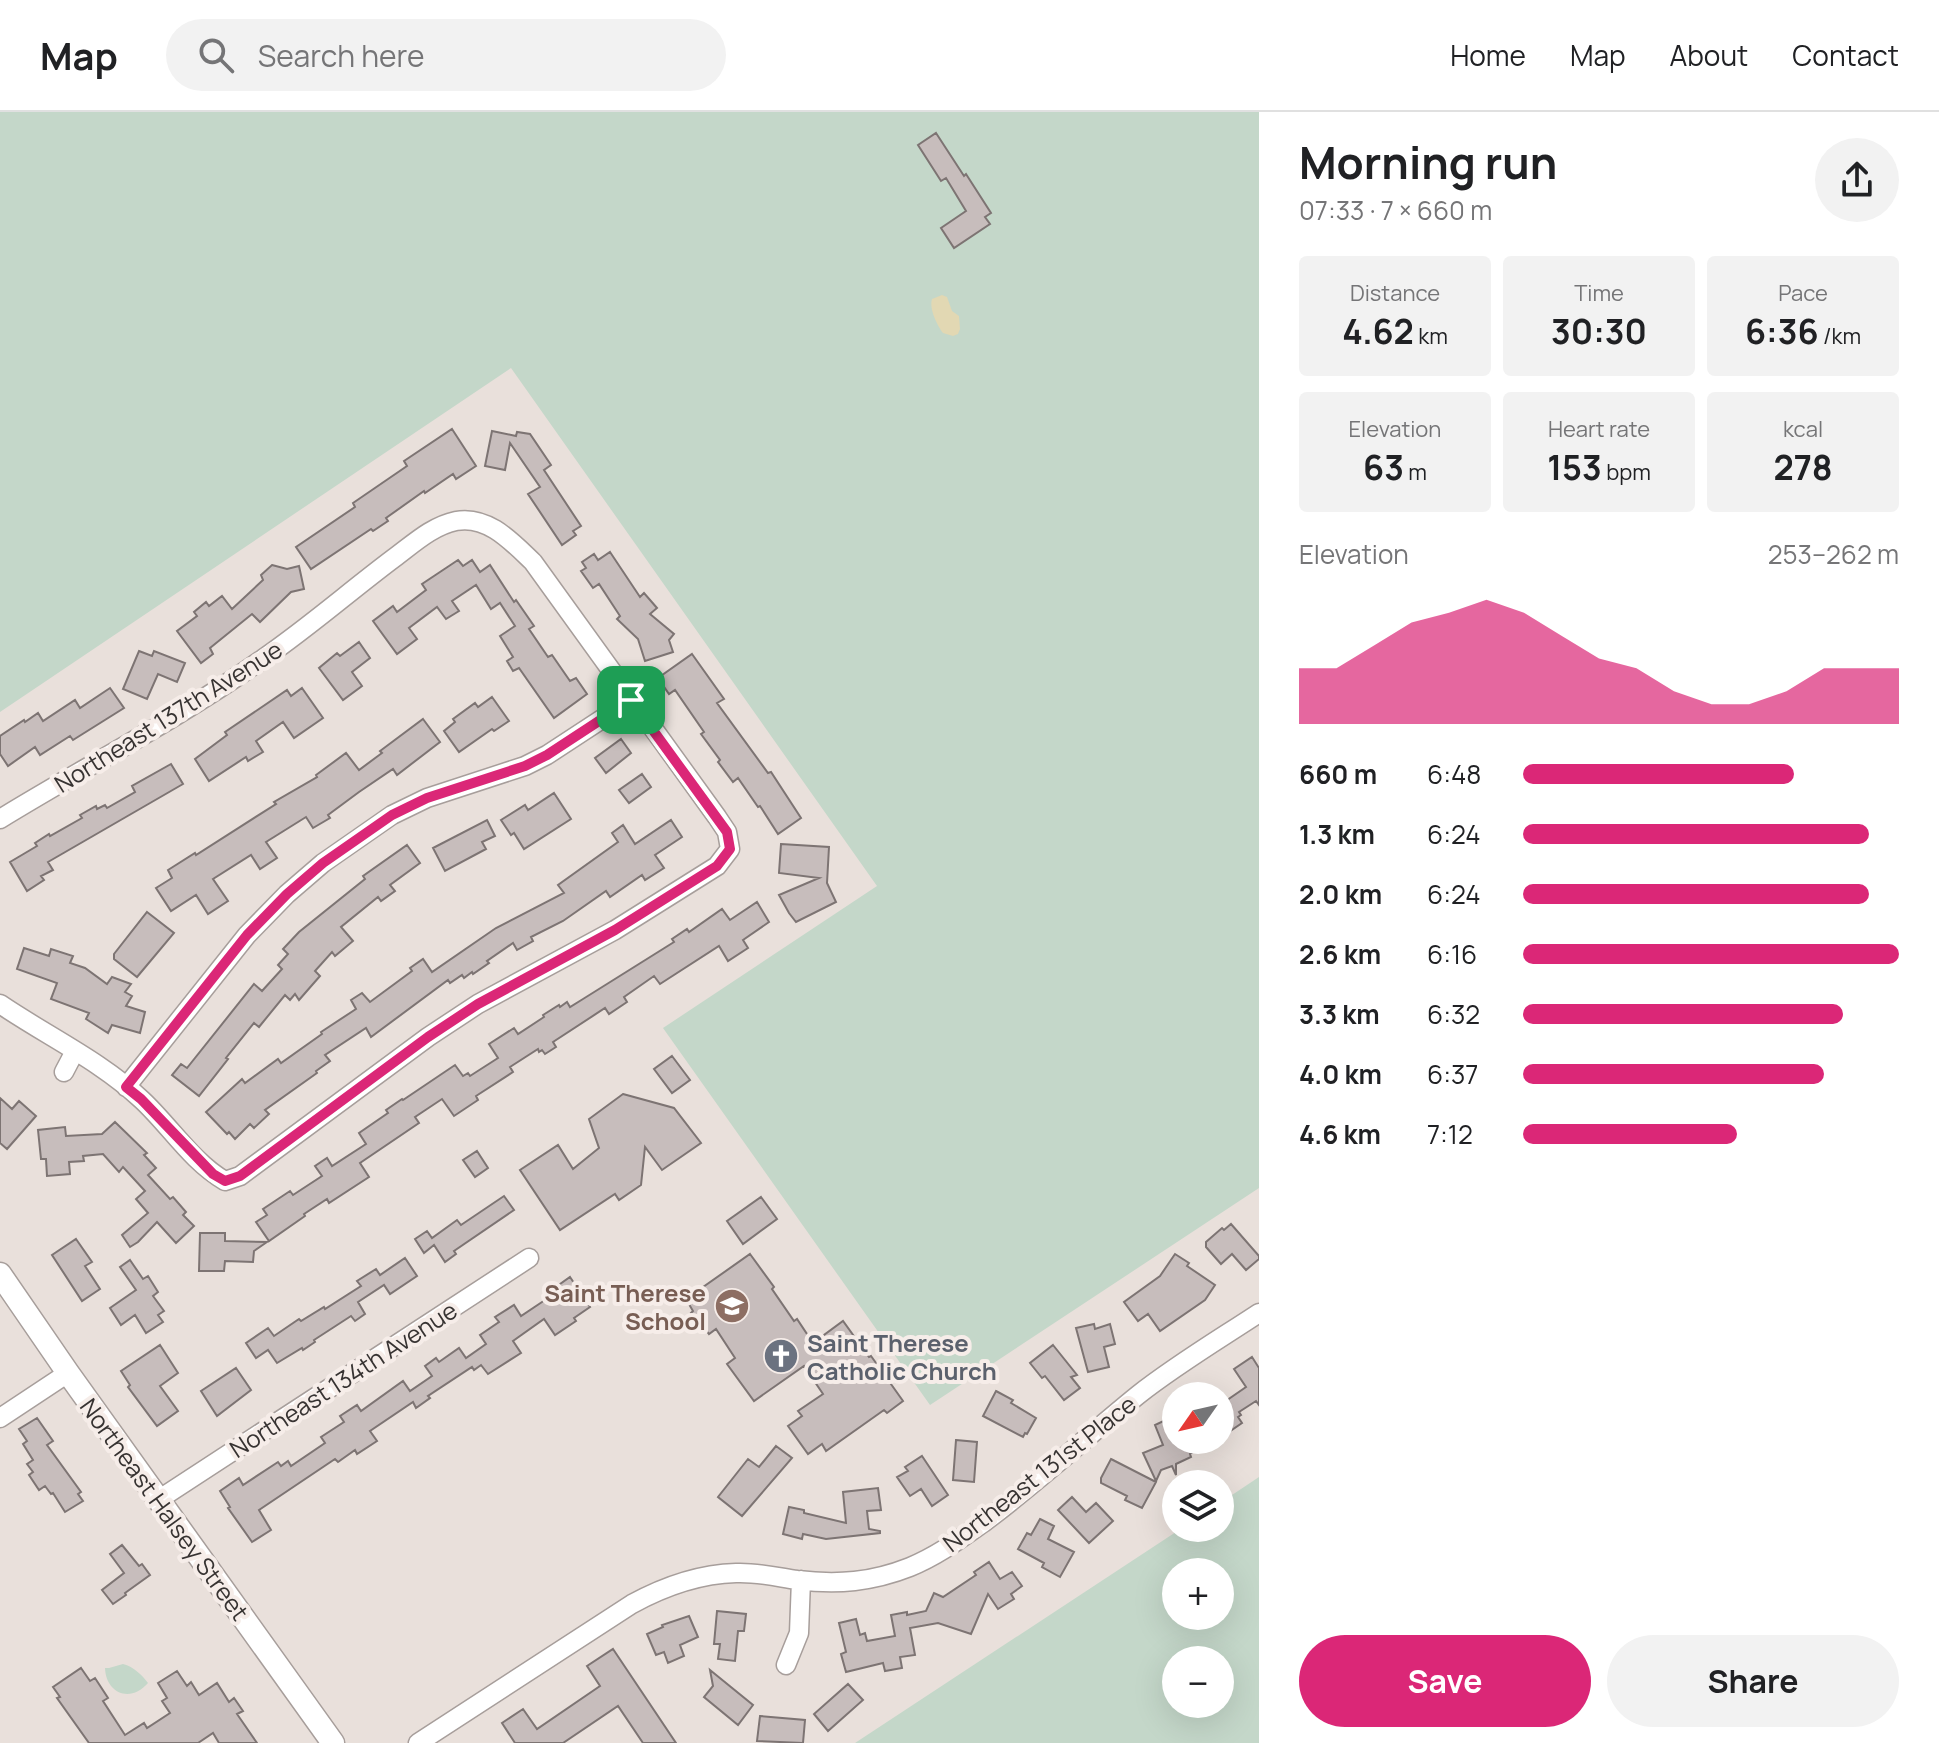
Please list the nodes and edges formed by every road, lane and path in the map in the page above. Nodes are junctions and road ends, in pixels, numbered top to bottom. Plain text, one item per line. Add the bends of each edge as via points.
1 (631, 700) junction
2 (0, 819) edge
3 (0, 1004) edge
4 (75, 1051) junction
5 (64, 1072) dead end
6 (126, 1087) junction
7 (529, 1258) dead end
8 (0, 1274) edge
9 (1259, 1313) edge
10 (68, 1373) junction
11 (0, 1418) edge
12 (158, 1500) junction
13 (801, 1580) junction
14 (786, 1665) dead end
15 (333, 1743) edge
16 (418, 1743) edge

1 - 2 street, Northeast 137th Avenue via 533,562 490,526 459,520 431,531 217,690
1 - 6 street via 525,766 392,815 323,863 247,935
1 - 6 street via 727,832 730,849 717,866 615,930 478,1004 240,1176 225,1181 213,1174
3 - 4 street
4 - 5 street
4 - 6 street
7 - 12 street, Northeast 134th Avenue
8 - 10 main road, Northeast Halsey Street
9 - 13 street, Northeast 131st Place via 1140,1394 948,1548 875,1579
10 - 11 street
10 - 12 main road, Northeast Halsey Street
12 - 15 main road, Northeast Halsey Street
13 - 14 street via 799,1633
13 - 16 street, Northeast 131st Place via 737,1573 706,1576 655,1592

